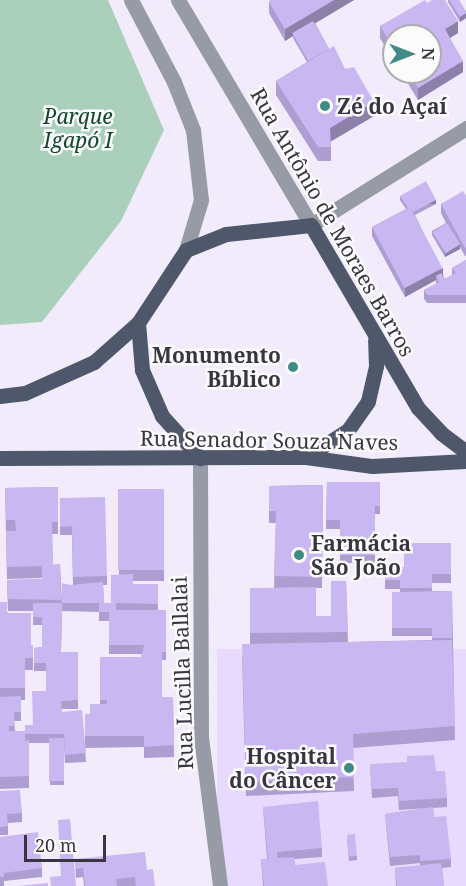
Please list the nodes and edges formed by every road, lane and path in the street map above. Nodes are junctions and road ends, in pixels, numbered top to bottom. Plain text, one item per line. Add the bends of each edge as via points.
1 (178, 0) edge
2 (132, 1) edge
3 (466, 128) edge
4 (311, 225) junction
5 (186, 250) junction
6 (138, 322) junction
7 (375, 337) junction
8 (0, 396) edge
9 (466, 452) edge
10 (306, 457) junction
11 (0, 458) edge
12 (200, 458) junction
13 (466, 461) edge
14 (220, 886) edge

1 - 4 street, Rua Antônio de Moraes Barros
2 - 5 street via 174,82 193,130 201,200
3 - 4 street
4 - 5 main road via 226,234
4 - 7 main road, Rua Antônio de Moraes Barros
5 - 6 main road
6 - 8 main road via 94,362 25,393
6 - 12 main road via 142,370 162,416
7 - 9 main road, Rua Antônio de Moraes Barros via 417,408
7 - 10 main road via 376,366 368,401 348,430
10 - 12 main road, Rua Senador Souza Naves
10 - 13 main road, Rua Senador Souza Naves via 372,466
11 - 12 main road, Rua Senador Souza Naves
12 - 14 street, Rua Lucilla Ballalai via 201,737

